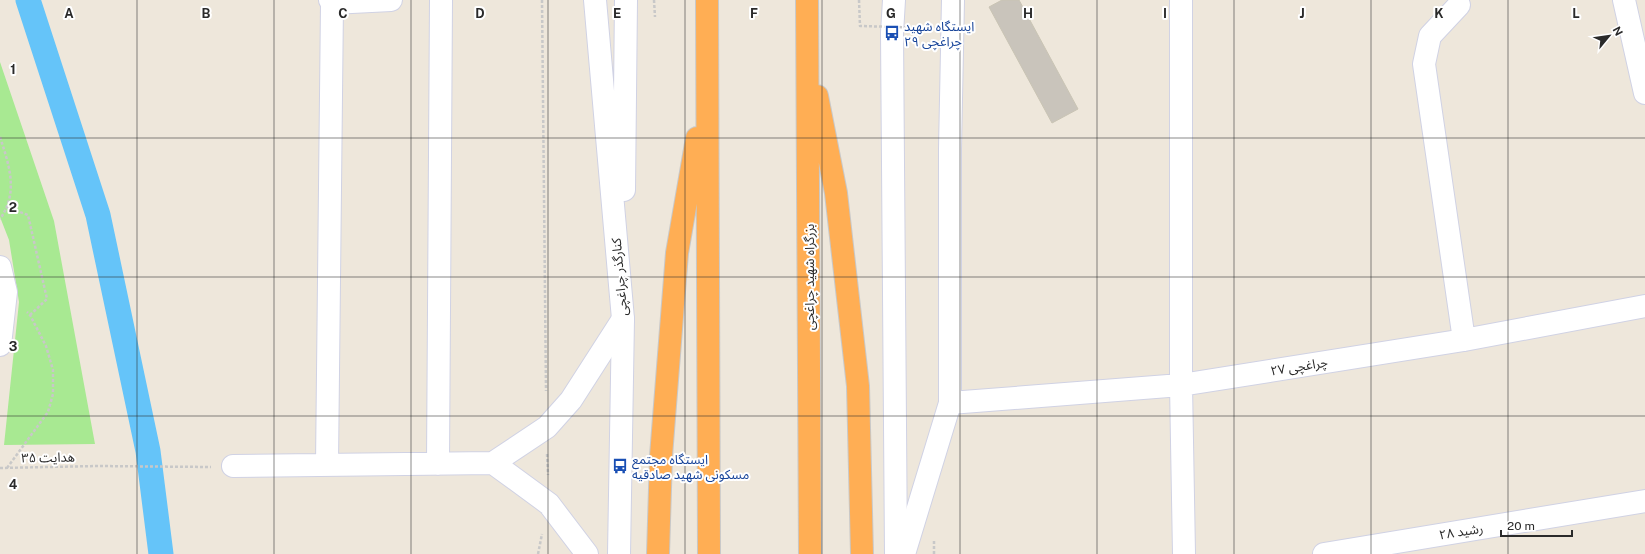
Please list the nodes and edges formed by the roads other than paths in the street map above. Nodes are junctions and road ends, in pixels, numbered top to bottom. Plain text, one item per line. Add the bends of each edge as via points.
1 (391, 0) edge
2 (441, 0) edge
3 (595, 0) edge
4 (626, 0) edge
5 (707, 0) edge
6 (807, 0) edge
7 (953, 0) edge
8 (1180, 0) edge
9 (1624, 0) edge
10 (331, 1) edge
11 (893, 1) edge
12 (1460, 5) dead end
13 (807, 39) junction
14 (707, 79) junction
15 (1645, 93) edge
16 (0, 267) edge
17 (1645, 306) edge
18 (623, 319) junction
19 (1464, 340) junction
20 (0, 345) edge
21 (1181, 385) junction
22 (950, 403) junction
23 (493, 463) junction
24 (438, 464) junction
25 (327, 465) junction
26 (233, 466) road end
27 (1645, 501) edge
28 (587, 554) edge
29 (619, 554) edge
30 (658, 554) edge
31 (709, 554) edge
32 (810, 554) edge
33 (862, 554) edge
34 (896, 554) edge
35 (904, 554) edge
36 (1184, 554) edge
37 (1324, 554) edge

1 - 10 street
2 - 24 street
3 - 18 street, کنارگذر چراغچی
4 - 18 street
5 - 14 highway
6 - 13 highway, بزرگراه شهید چراغچی
7 - 22 street
8 - 21 street
9 - 15 street
10 - 25 street
11 - 34 street
12 - 19 street via 1430,36 1424,64
13 - 32 highway, بزرگراه شهید چراغچی
13 - 33 highway via 836,193 858,386
14 - 30 highway via 677,253 661,456
14 - 31 highway
16 - 20 street via 6,292
17 - 19 street, چراغچی ۲۷
18 - 23 street via 571,400 547,427
18 - 29 street, کنارگذر چراغچی
19 - 21 street, چراغچی ۲۷
21 - 22 street, چراغچی ۲۷
21 - 36 street
22 - 35 street
23 - 24 street
23 - 28 street via 549,504
24 - 25 street
25 - 26 street
27 - 37 street, رشید ۲۸

